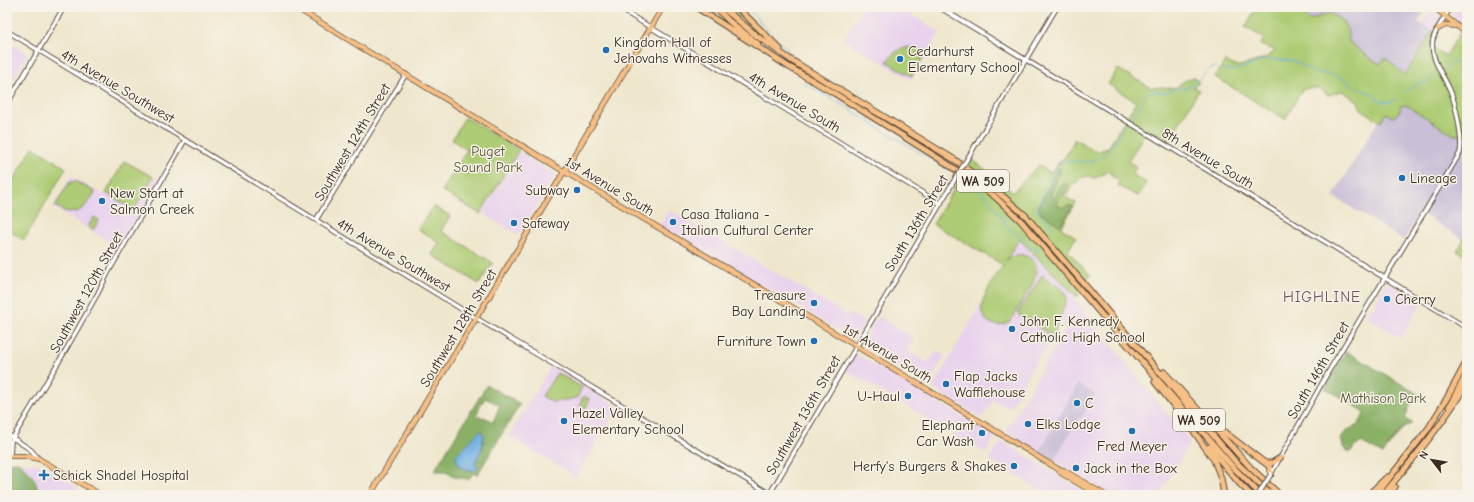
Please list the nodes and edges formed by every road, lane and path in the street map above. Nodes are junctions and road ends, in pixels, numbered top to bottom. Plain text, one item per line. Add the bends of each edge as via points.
1 (64, 7) edge
2 (295, 7) edge
3 (617, 7) edge
4 (663, 7) edge
5 (696, 7) edge
6 (715, 7) edge
7 (722, 7) edge
8 (737, 7) edge
9 (939, 7) edge
10 (1057, 7) edge
11 (1434, 7) edge
12 (1451, 7) edge
13 (1446, 16) junction
14 (1457, 26) junction
15 (650, 28) junction
16 (1438, 29) junction
17 (7, 31) edge
18 (1467, 34) edge
19 (39, 50) junction
20 (791, 60) junction
21 (1026, 60) junction
22 (789, 67) junction
23 (406, 74) junction
24 (7, 104) edge
25 (185, 140) junction
26 (565, 172) junction
27 (941, 204) junction
28 (316, 220) junction
29 (1385, 278) junction
30 (476, 318) junction
31 (1467, 328) edge
32 (1121, 336) junction
33 (1138, 346) junction
34 (856, 347) junction
35 (1467, 361) edge
36 (1467, 373) edge
37 (1467, 383) edge
38 (1202, 413) junction
39 (1442, 420) junction
40 (1190, 426) junction
41 (7, 434) edge
42 (13, 438) junction
43 (8, 456) edge
44 (1280, 458) junction
45 (39, 459) junction
46 (1403, 463) junction
47 (1266, 464) junction
48 (1058, 469) junction
49 (1404, 470) junction
50 (1271, 474) junction
51 (101, 495) edge
52 (370, 495) edge
53 (770, 495) edge
54 (1098, 495) edge
55 (1105, 495) edge
56 (1224, 495) edge
57 (1251, 495) edge
58 (1258, 495) edge
59 (1261, 495) edge
60 (1271, 495) edge
61 (1280, 495) edge
62 (1368, 495) edge
63 (1376, 495) edge
64 (1383, 495) edge
65 (1388, 495) edge

1 - 19 street
2 - 23 main road, 1st Avenue South
3 - 15 street, 4th Avenue South
4 - 15 main road, Southwest 128th Street
5 - 22 highway
6 - 22 highway, WA 509
7 - 20 highway, WA 509
8 - 20 highway
9 - 21 street, 8th Avenue South
10 - 21 street, South 136th Street
11 - 13 main road
12 - 13 street
13 - 14 main road
13 - 16 street
14 - 16 main road via 1445,24
14 - 18 main road
15 - 26 main road, Southwest 128th Street
15 - 27 street, 4th Avenue South
16 - 29 street, South 146th Street via 1433,39 1432,50 1454,100 1461,140 1460,153
17 - 19 street, 4th Avenue Southwest
19 - 24 street
19 - 25 street, 4th Avenue Southwest
20 - 33 highway, WA 509 via 955,160 998,192 1026,216
21 - 27 street, South 136th Street, bridge
21 - 29 street, 8th Avenue South
22 - 32 highway, WA 509 via 993,195 1020,220
23 - 26 main road, 1st Avenue South
23 - 28 street, Southwest 124th Street
25 - 28 street, 4th Avenue Southwest
25 - 42 street, Southwest 120th Street
26 - 30 main road, Southwest 128th Street
26 - 34 main road, 1st Avenue South
27 - 34 street, South 136th Street
28 - 30 street, 4th Avenue Southwest
29 - 31 street, 8th Avenue South
29 - 44 street, South 146th Street
30 - 52 main road, Southwest 128th Street
30 - 53 street, 4th Avenue Southwest
32 - 40 highway
32 - 59 highway, WA 509 via 1231,465
33 - 38 highway
33 - 60 highway, WA 509 via 1236,461
34 - 48 main road, 1st Avenue South
34 - 53 street, Southwest 136th Street
35 - 46 highway via 1435,419
36 - 39 highway
37 - 39 highway
38 - 47 highway
38 - 61 highway via 1251,468
39 - 49 highway
40 - 56 highway via 1217,467
40 - 57 highway
41 - 42 street
42 - 43 street, Southwest 120th Street
42 - 45 street
43 - 45 main road
44 - 47 highway
44 - 50 street, South 146th Street
45 - 51 main road
46 - 62 highway
46 - 63 highway
47 - 50 highway
48 - 54 main road, 1st Avenue South via 1061,474
48 - 55 main road, 1st Avenue South
49 - 64 highway
49 - 65 highway via 1400,480
50 - 58 street, South 146th Street, bridge

